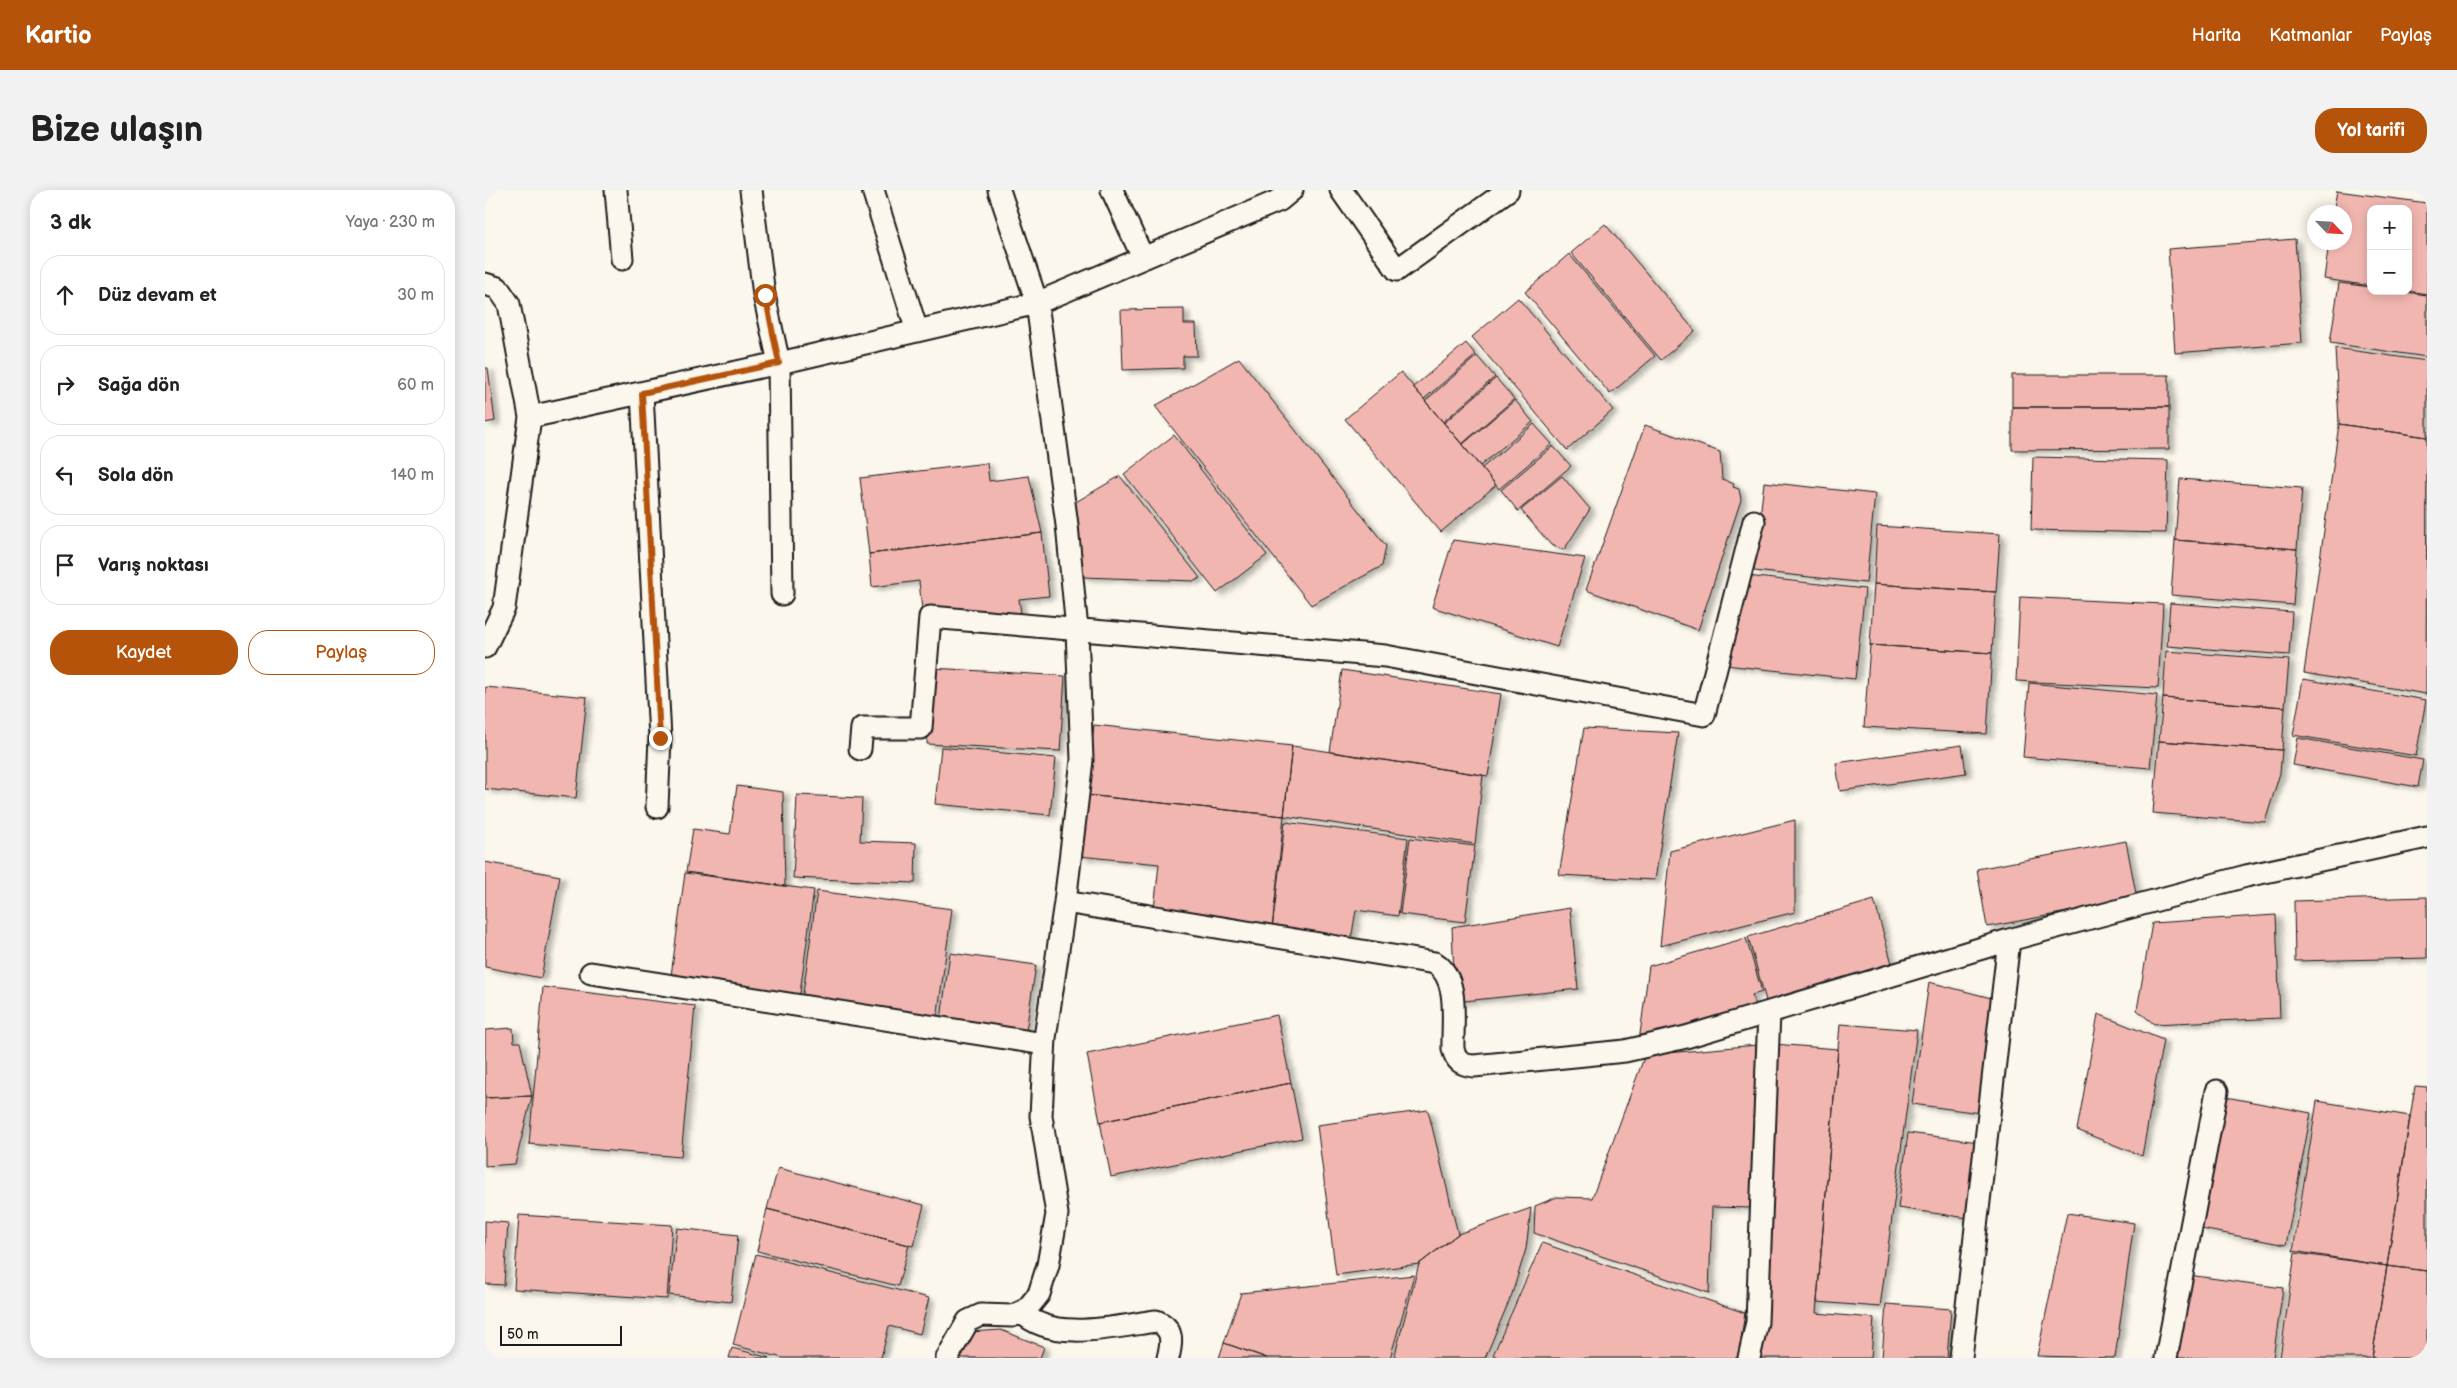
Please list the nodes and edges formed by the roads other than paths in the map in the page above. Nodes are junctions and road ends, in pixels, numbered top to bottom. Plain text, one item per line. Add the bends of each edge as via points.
1 (615, 190) edge
2 (751, 190) edge
3 (873, 190) edge
4 (999, 190) edge
5 (1112, 190) edge
6 (1292, 190) edge
7 (1341, 190) edge
8 (1508, 190) edge
9 (1143, 258) junction
10 (622, 259) dead end
11 (485, 284) edge
12 (1037, 303) junction
13 (917, 331) junction
14 (779, 363) junction
15 (642, 393) junction
16 (530, 417) junction
17 (1754, 521) dead end
18 (783, 594) dead end
19 (1077, 630) junction
20 (485, 647) edge
21 (860, 749) dead end
22 (657, 807) dead end
23 (2427, 837) edge
24 (1065, 902) junction
25 (2009, 940) junction
26 (591, 973) dead end
27 (1769, 1012) junction
28 (1044, 1044) junction
29 (2217, 1091) dead end
30 (1021, 1312) junction
31 (947, 1358) edge
32 (1168, 1358) edge
33 (1749, 1358) edge
34 (1961, 1358) edge
35 (2166, 1358) edge

1 - 10 street
2 - 14 street via 765,295
3 - 13 street
4 - 12 street
5 - 9 street
6 - 9 street via 1279,200
7 - 8 street via 1397,270
9 - 12 street
11 - 16 street via 498,288 509,304
12 - 13 street
12 - 19 street via 1067,525
13 - 14 street
14 - 15 street
14 - 18 street
15 - 16 street
15 - 22 street via 660,738
16 - 20 street via 504,608
17 - 19 street via 1704,715 1385,656
19 - 21 street via 930,617 921,728 862,728
19 - 24 street via 1082,760
23 - 25 street via 2246,876
24 - 27 street via 1435,963 1447,974 1451,984 1455,1058 1467,1066 1625,1051 1687,1037
24 - 28 street
25 - 27 street
25 - 34 street
26 - 28 street
27 - 33 street via 1757,1322
28 - 30 street via 1041,1116 1057,1214 1039,1294
29 - 35 street
30 - 31 street via 1012,1316 981,1315 968,1321
30 - 32 street via 1036,1323 1061,1329 1085,1330 1157,1321 1166,1326 1171,1336

